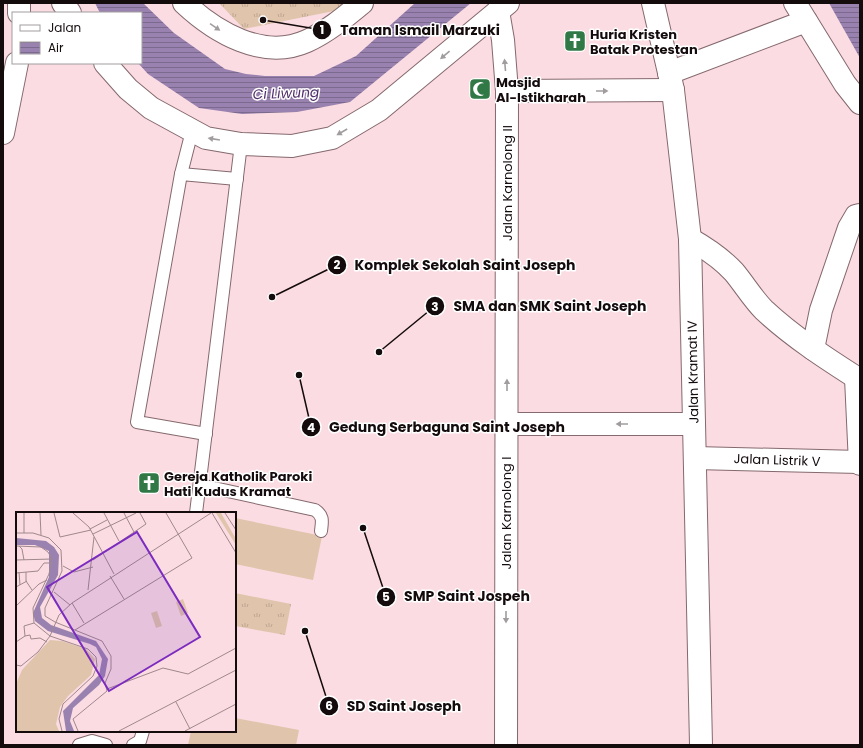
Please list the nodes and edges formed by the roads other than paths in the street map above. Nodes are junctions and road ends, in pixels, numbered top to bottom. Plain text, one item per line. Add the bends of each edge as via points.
1 (63, 3) edge
2 (184, 3) edge
3 (362, 3) edge
4 (653, 3) edge
5 (795, 3) edge
6 (503, 7) edge
7 (69, 12) edge
8 (806, 21) junction
9 (17, 64) edge
10 (106, 64) edge
11 (671, 82) junction
12 (508, 91) junction
13 (860, 103) edge
14 (192, 131) junction
15 (3, 133) edge
16 (241, 144) junction
17 (181, 174) junction
18 (237, 179) junction
19 (860, 215) edge
20 (690, 239) junction
21 (813, 349) junction
22 (858, 379) edge
23 (507, 424) junction
24 (694, 424) junction
25 (206, 434) junction
26 (695, 458) junction
27 (860, 463) edge
28 (200, 485) junction
29 (196, 512) edge
30 (321, 531) dead end
31 (143, 732) edge
32 (79, 745) edge
33 (106, 745) edge
34 (133, 745) edge
35 (506, 745) edge
36 (701, 745) edge

1 - 7 street
2 -> 3 street via 224,34 271,48 305,42 336,24
4 - 11 street, Jalan Kramat IV
5 - 8 street
12 -> 6 street, Jalan Karnolong II
6 -> 16 street via 379,110 332,138 292,146
8 - 11 street
8 - 13 street via 845,84
9 - 15 street
10 - 14 street via 128,89 150,108
12 -> 11 street
11 - 20 street, Jalan Kramat IV
23 -> 12 street, Jalan Karnolong II
16 -> 14 street via 206,138
14 - 17 lane
16 - 18 lane
17 - 18 lane
17 - 25 lane via 137,422
18 - 25 lane
19 - 21 street via 853,220 846,235 820,310
20 - 21 street via 711,251 733,271 764,309
20 - 24 street, Jalan Kramat IV
21 - 22 street
22 - 27 street
24 -> 23 street
23 -> 35 street, Jalan Karnolong I
24 - 26 street, Jalan Kramat IV
25 - 28 lane
26 - 27 street, Jalan Listrik V
26 - 36 street, Jalan Kramat IV
28 - 29 lane
28 - 30 lane via 315,510 320,513 323,520
31 - 34 lane via 140,741
32 - 33 lane via 92,741

